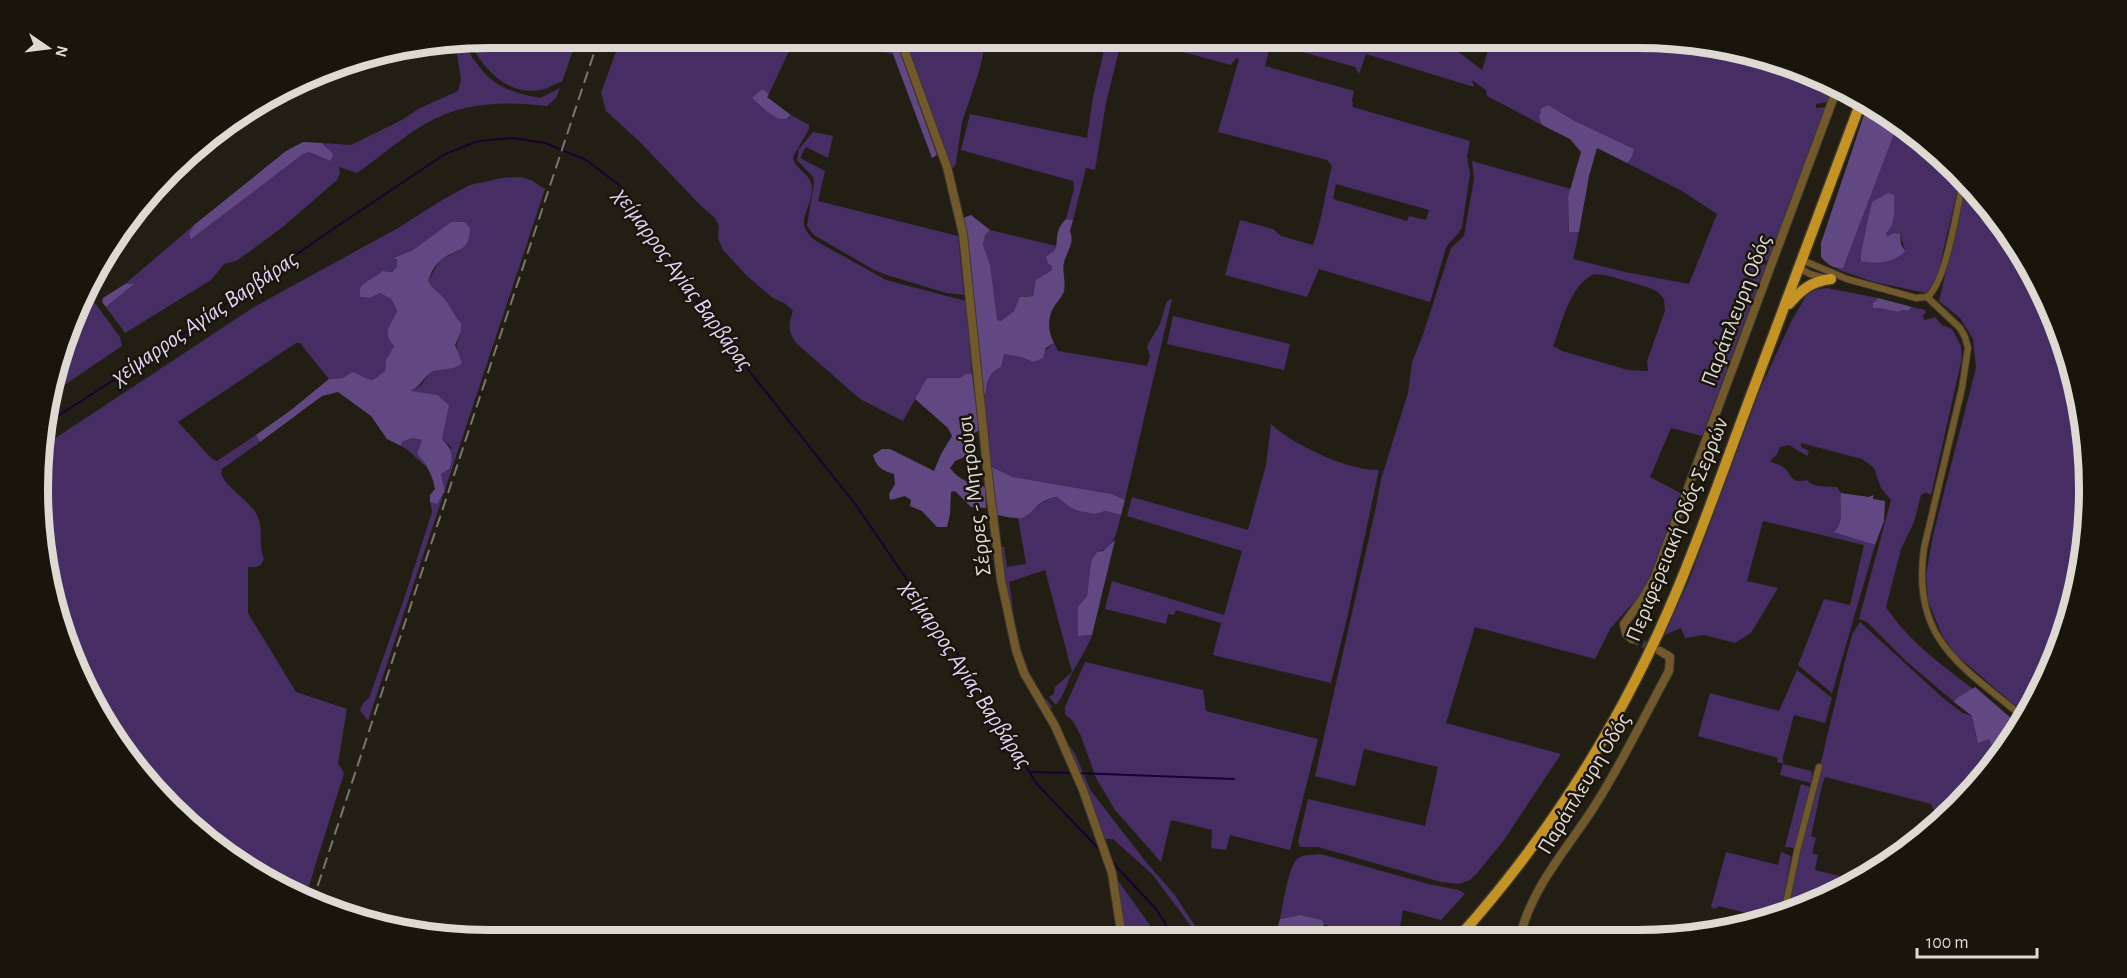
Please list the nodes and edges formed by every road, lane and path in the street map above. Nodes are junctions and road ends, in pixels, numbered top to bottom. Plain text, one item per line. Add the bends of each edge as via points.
1 (904, 48) edge
2 (1835, 94) edge
3 (1859, 108) edge
4 (1961, 189) edge
5 (1801, 264) junction
6 (1831, 279) junction
7 (1847, 279) junction
8 (1927, 297) junction
9 (1783, 312) junction
10 (1632, 639) dead end
11 (1660, 651) dead end
12 (2019, 712) edge
13 (1819, 767) dead end
14 (1786, 905) edge
15 (1121, 930) edge
16 (1465, 930) edge
17 (1522, 930) edge

1 - 15 street, Σέρρες - Μητρούσι via 947,167 963,234 987,467 1016,650 1083,790 1112,873
2 - 10 street, Παράπλευρη Οδός via 1654,579 1623,624
3 - 5 main road, Περιφερειακή Οδός Σερρών
4 - 8 street via 1944,265 1937,286
5 - 6 street via 1810,274
5 - 7 street
5 - 9 main road, Περιφερειακή Οδός Σερρών
6 - 7 street
6 - 9 main road via 1806,287
7 - 8 street via 1916,298
8 - 12 street via 1960,328 1968,348 1924,548 1920,573 1924,607 1949,653
9 - 16 main road, Περιφερειακή Οδός Σερρών via 1678,589 1620,709 1585,770 1538,838
11 - 17 street, Παράπλευρη Οδός via 1670,657 1669,671 1625,758 1537,892
13 - 14 street

